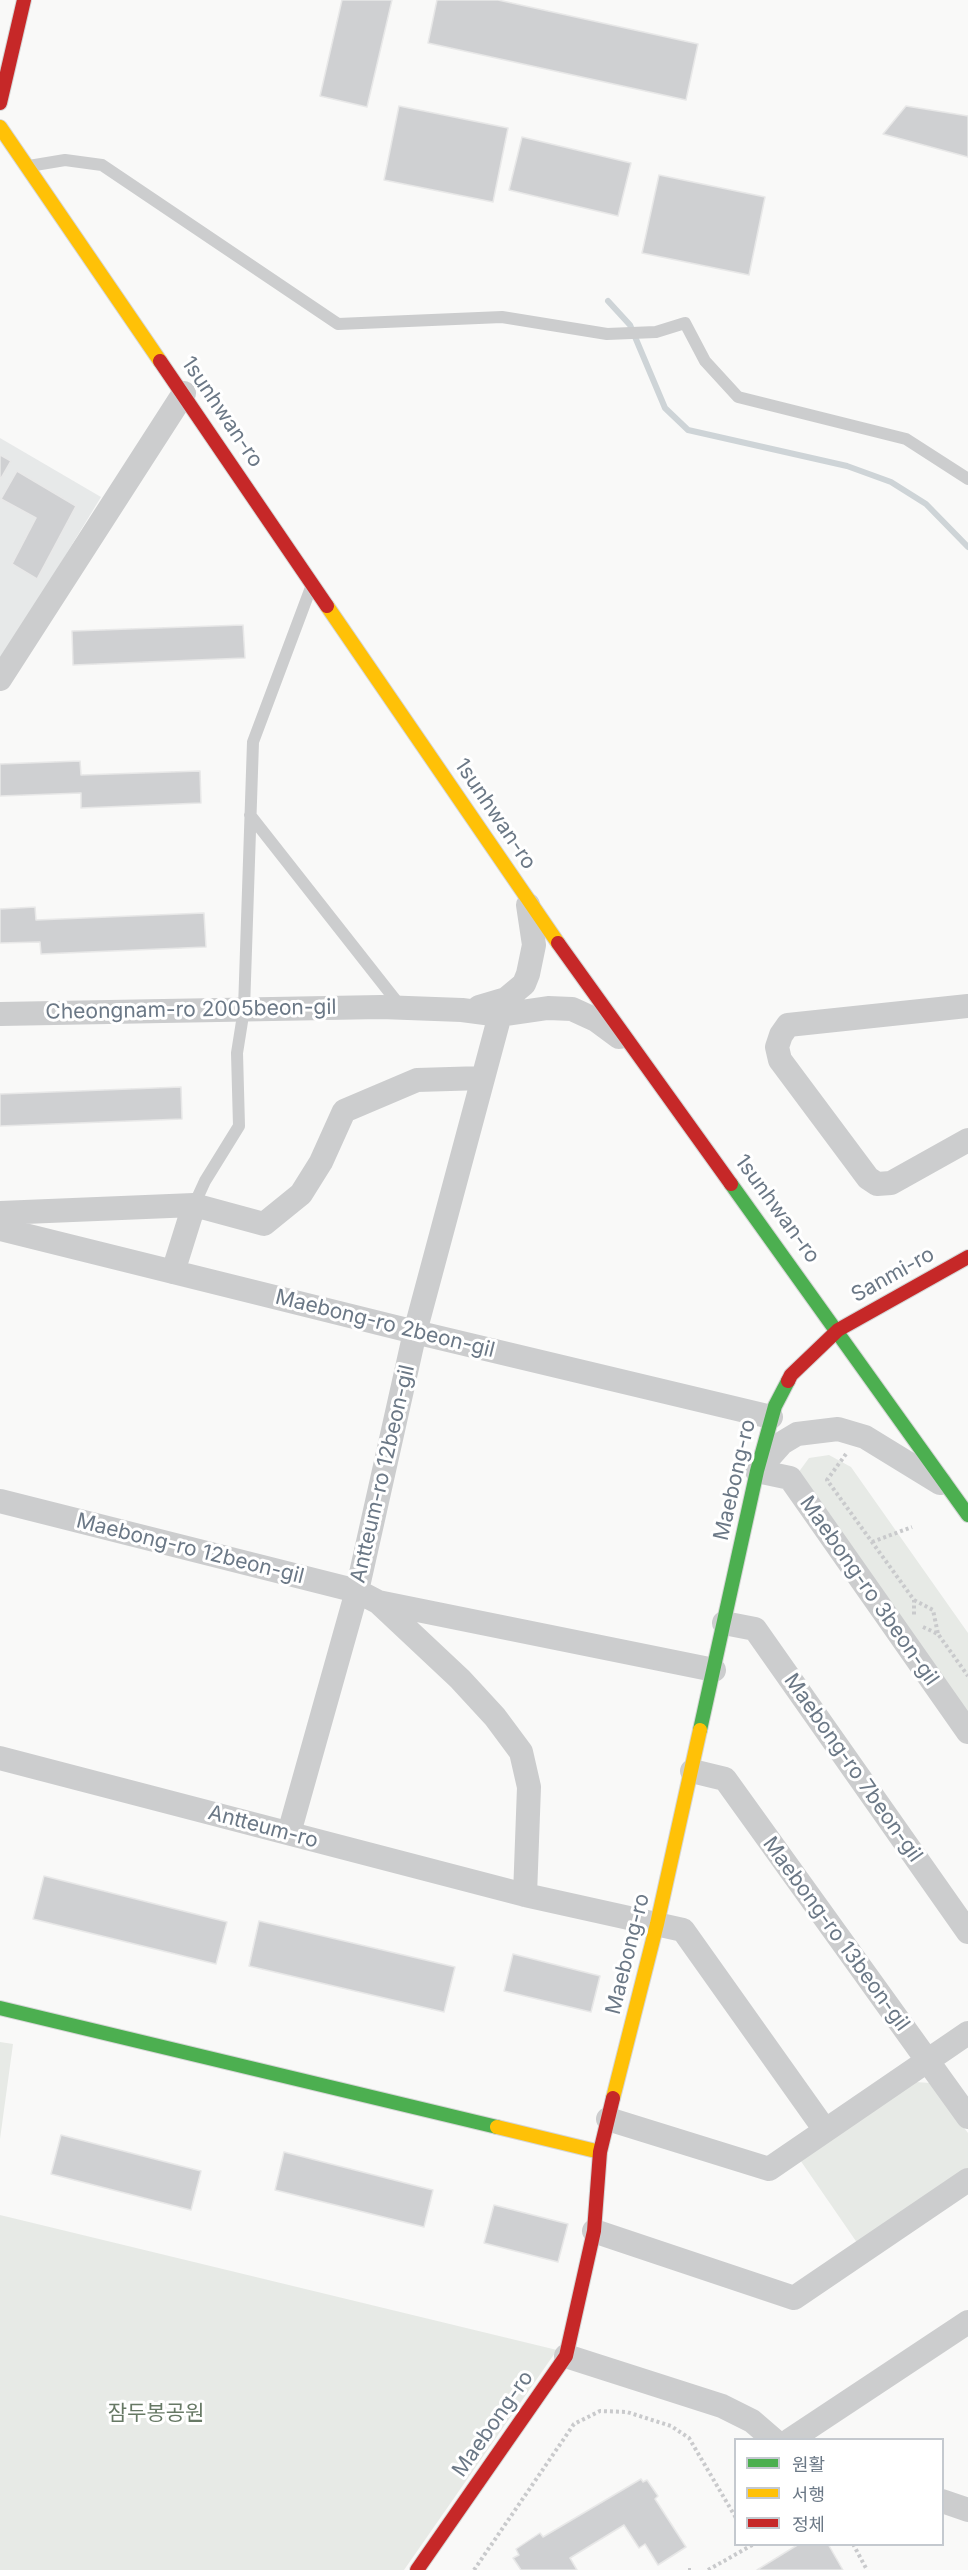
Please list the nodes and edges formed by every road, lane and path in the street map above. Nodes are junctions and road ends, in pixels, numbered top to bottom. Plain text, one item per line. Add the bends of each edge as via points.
1 (24, 0) edge
2 (0, 103) edge
3 (0, 127) edge
4 (28, 167) junction
5 (184, 393) junction
6 (968, 479) edge
7 (312, 583) junction
8 (0, 679) edge
9 (250, 815) junction
10 (527, 900) junction
11 (968, 1006) edge
12 (391, 1007) junction
13 (244, 1009) junction
14 (462, 1010) junction
15 (0, 1014) edge
16 (500, 1015) junction
17 (634, 1047) junction
18 (483, 1078) junction
19 (968, 1140) edge
20 (195, 1205) junction
21 (0, 1213) edge
22 (0, 1229) edge
23 (968, 1257) edge
24 (173, 1272) junction
25 (838, 1330) junction
26 (415, 1332) junction
27 (771, 1417) junction
28 (850, 1448) dead end
29 (757, 1471) junction
30 (950, 1490) junction
31 (0, 1501) edge
32 (968, 1515) edge
33 (912, 1527) dead end
34 (872, 1542) junction
35 (357, 1591) junction
36 (914, 1600) junction
37 (378, 1602) junction
38 (724, 1623) junction
39 (938, 1634) junction
40 (714, 1670) junction
41 (968, 1676) edge
42 (968, 1732) edge
43 (0, 1758) edge
44 (692, 1771) junction
45 (289, 1833) junction
46 (525, 1895) junction
47 (657, 1924) junction
48 (968, 1932) edge
49 (0, 2008) edge
50 (968, 2032) edge
51 (927, 2062) junction
52 (968, 2117) edge
53 (608, 2119) junction
54 (825, 2130) junction
55 (600, 2152) junction
56 (968, 2180) edge
57 (594, 2231) junction
58 (966, 2326) edge
59 (566, 2356) junction
60 (773, 2438) edge
61 (791, 2438) edge
62 (944, 2502) edge
63 (968, 2510) edge
64 (734, 2516) edge
65 (750, 2546) edge
66 (854, 2546) edge
67 (417, 2570) edge
68 (474, 2570) edge
69 (688, 2570) edge
70 (694, 2570) edge
71 (708, 2570) edge
72 (867, 2570) edge

1 - 2 street
3 - 4 street, 1sunhwan-ro
4 - 5 street, 1sunhwan-ro
4 - 6 lane via 64,160 102,165 338,324 502,317 618,333 656,332 685,323 705,361 738,397 906,439
5 - 7 street, 1sunhwan-ro
5 - 8 street
7 - 9 lane via 253,742
7 - 10 street, 1sunhwan-ro
9 - 12 lane
9 - 13 lane
10 - 14 street via 534,945 524,984 506,999
10 - 17 street, 1sunhwan-ro
11 - 19 street via 788,1025 777,1047 780,1060 868,1178 877,1184 891,1183
12 - 13 street, Cheongnam-ro 2005beon-gil
12 - 14 street, Cheongnam-ro 2005beon-gil
13 - 15 street, Cheongnam-ro 2005beon-gil
13 - 20 lane via 237,1053 239,1126
14 - 16 street
16 - 17 street via 572,1009 596,1020
16 - 18 street, Antteum-ro 12beon-gil
17 - 25 street, 1sunhwan-ro
18 - 20 street via 417,1080 344,1111 321,1162 301,1194 264,1224
18 - 26 street, Antteum-ro 12beon-gil
20 - 21 street
20 - 24 street
22 - 24 street, Maebong-ro 2beon-gil
23 - 25 street, Sanmi-ro
24 - 26 street, Maebong-ro 2beon-gil
25 - 27 street, Maebong-ro via 791,1375
25 - 30 street, 1sunhwan-ro
26 - 27 street, Maebong-ro 2beon-gil
26 - 35 street, Antteum-ro 12beon-gil
27 - 29 street, Maebong-ro
28 - 34 path via 827,1480
29 - 30 street via 782,1443 797,1434 838,1429 865,1437
29 - 38 street, Maebong-ro
29 - 42 street, Maebong-ro 3beon-gil via 790,1478
30 - 32 street, 1sunhwan-ro
31 - 35 street, Maebong-ro 12beon-gil
33 - 34 path
34 - 36 path
35 - 37 street, Maebong-ro 12beon-gil
35 - 45 street, Antteum-ro 12beon-gil
36 - 39 path via 933,1610
36 - 39 path via 918,1623
37 - 40 street, Maebong-ro 12beon-gil
37 - 46 street, Maebong-ro 12beon-gil via 460,1679 521,1752 530,1786
38 - 40 street, Maebong-ro
38 - 48 street, Maebong-ro 7beon-gil via 756,1629
39 - 41 path
40 - 44 street, Maebong-ro
43 - 45 street, Antteum-ro
44 - 47 street, Maebong-ro
44 - 51 street, Maebong-ro 13beon-gil via 725,1779
45 - 46 street, Antteum-ro
46 - 47 street, Antteum-ro
47 - 53 street, Maebong-ro
47 - 54 street, Antteum-ro via 683,1930
49 - 55 street
50 - 51 street
51 - 52 street, Maebong-ro 13beon-gil
51 - 54 street
53 - 54 street via 769,2169
53 - 55 street, Maebong-ro
55 - 57 street, Maebong-ro
56 - 57 street via 794,2298
57 - 59 street, Maebong-ro
58 - 61 street
59 - 60 street via 722,2406 752,2421
59 - 67 street, Maebong-ro
62 - 63 street
64 - 68 path via 689,2438 671,2426 627,2412 600,2411 574,2424
65 - 71 path
66 - 72 path
69 - 70 path

